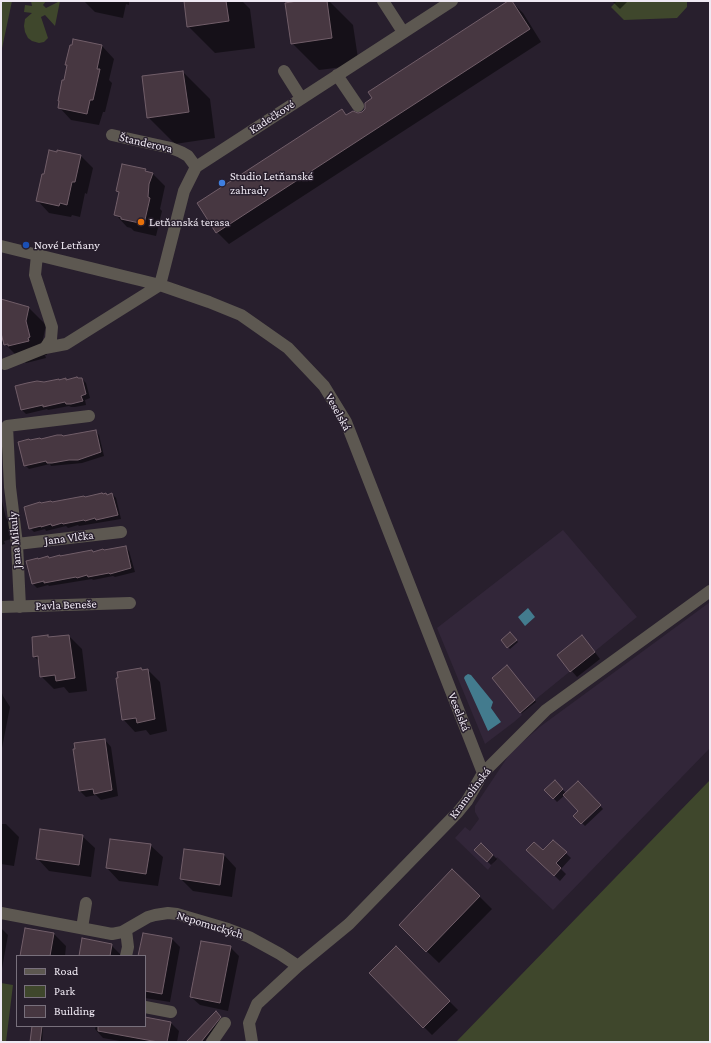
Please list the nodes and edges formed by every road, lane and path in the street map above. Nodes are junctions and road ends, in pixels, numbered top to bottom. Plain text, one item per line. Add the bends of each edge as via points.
1 (382, 1) edge
2 (452, 1) edge
3 (403, 32) junction
4 (284, 71) dead end
5 (337, 75) junction
6 (301, 98) junction
7 (358, 106) dead end
8 (112, 135) dead end
9 (196, 167) junction
10 (1, 246) edge
11 (37, 255) junction
12 (160, 285) junction
13 (45, 348) junction
14 (5, 364) dead end
15 (89, 416) dead end
16 (121, 532) dead end
17 (17, 544) junction
18 (710, 591) edge
19 (130, 603) dead end
20 (20, 606) junction
21 (1, 607) edge
22 (483, 773) junction
23 (86, 903) dead end
24 (1, 913) edge
25 (82, 928) junction
26 (126, 930) junction
27 (126, 955) edge
28 (298, 966) junction
29 (146, 1007) edge
30 (172, 1012) dead end
31 (225, 1023) dead end
32 (212, 1042) edge
33 (252, 1042) edge

1 - 3 street
2 - 3 street, Kadečkové
3 - 5 street, Kadečkové
4 - 6 street
5 - 6 street, Kadečkové
5 - 7 street
6 - 9 street, Kadečkové
8 - 9 street, Štanderova via 172,148 188,156
9 - 12 street via 184,191
10 - 11 street, Veselská
11 - 12 street, Veselská
11 - 13 street via 35,275 52,327 51,339
12 - 13 street via 66,344
12 - 22 street, Veselská via 241,315 288,348 324,386 346,422
13 - 14 street
15 - 17 street, Jana Mikuly via 7,426 10,487
16 - 17 street, Jana Vlčka
17 - 20 street, Jana Mikuly
18 - 22 street, Kramolínská via 546,710
19 - 20 street, Pavla Beneše
20 - 21 street, Pavla Beneše
22 - 28 street, Kramolínská via 458,812 349,924
23 - 25 street
24 - 25 street, Nepomuckých
25 - 26 street, Nepomuckých via 112,934
26 - 27 street
26 - 28 street, Nepomuckých via 148,917 176,914 249,937
28 - 33 street, Kramolínská via 257,1004 249,1022
29 - 30 street
31 - 32 street

